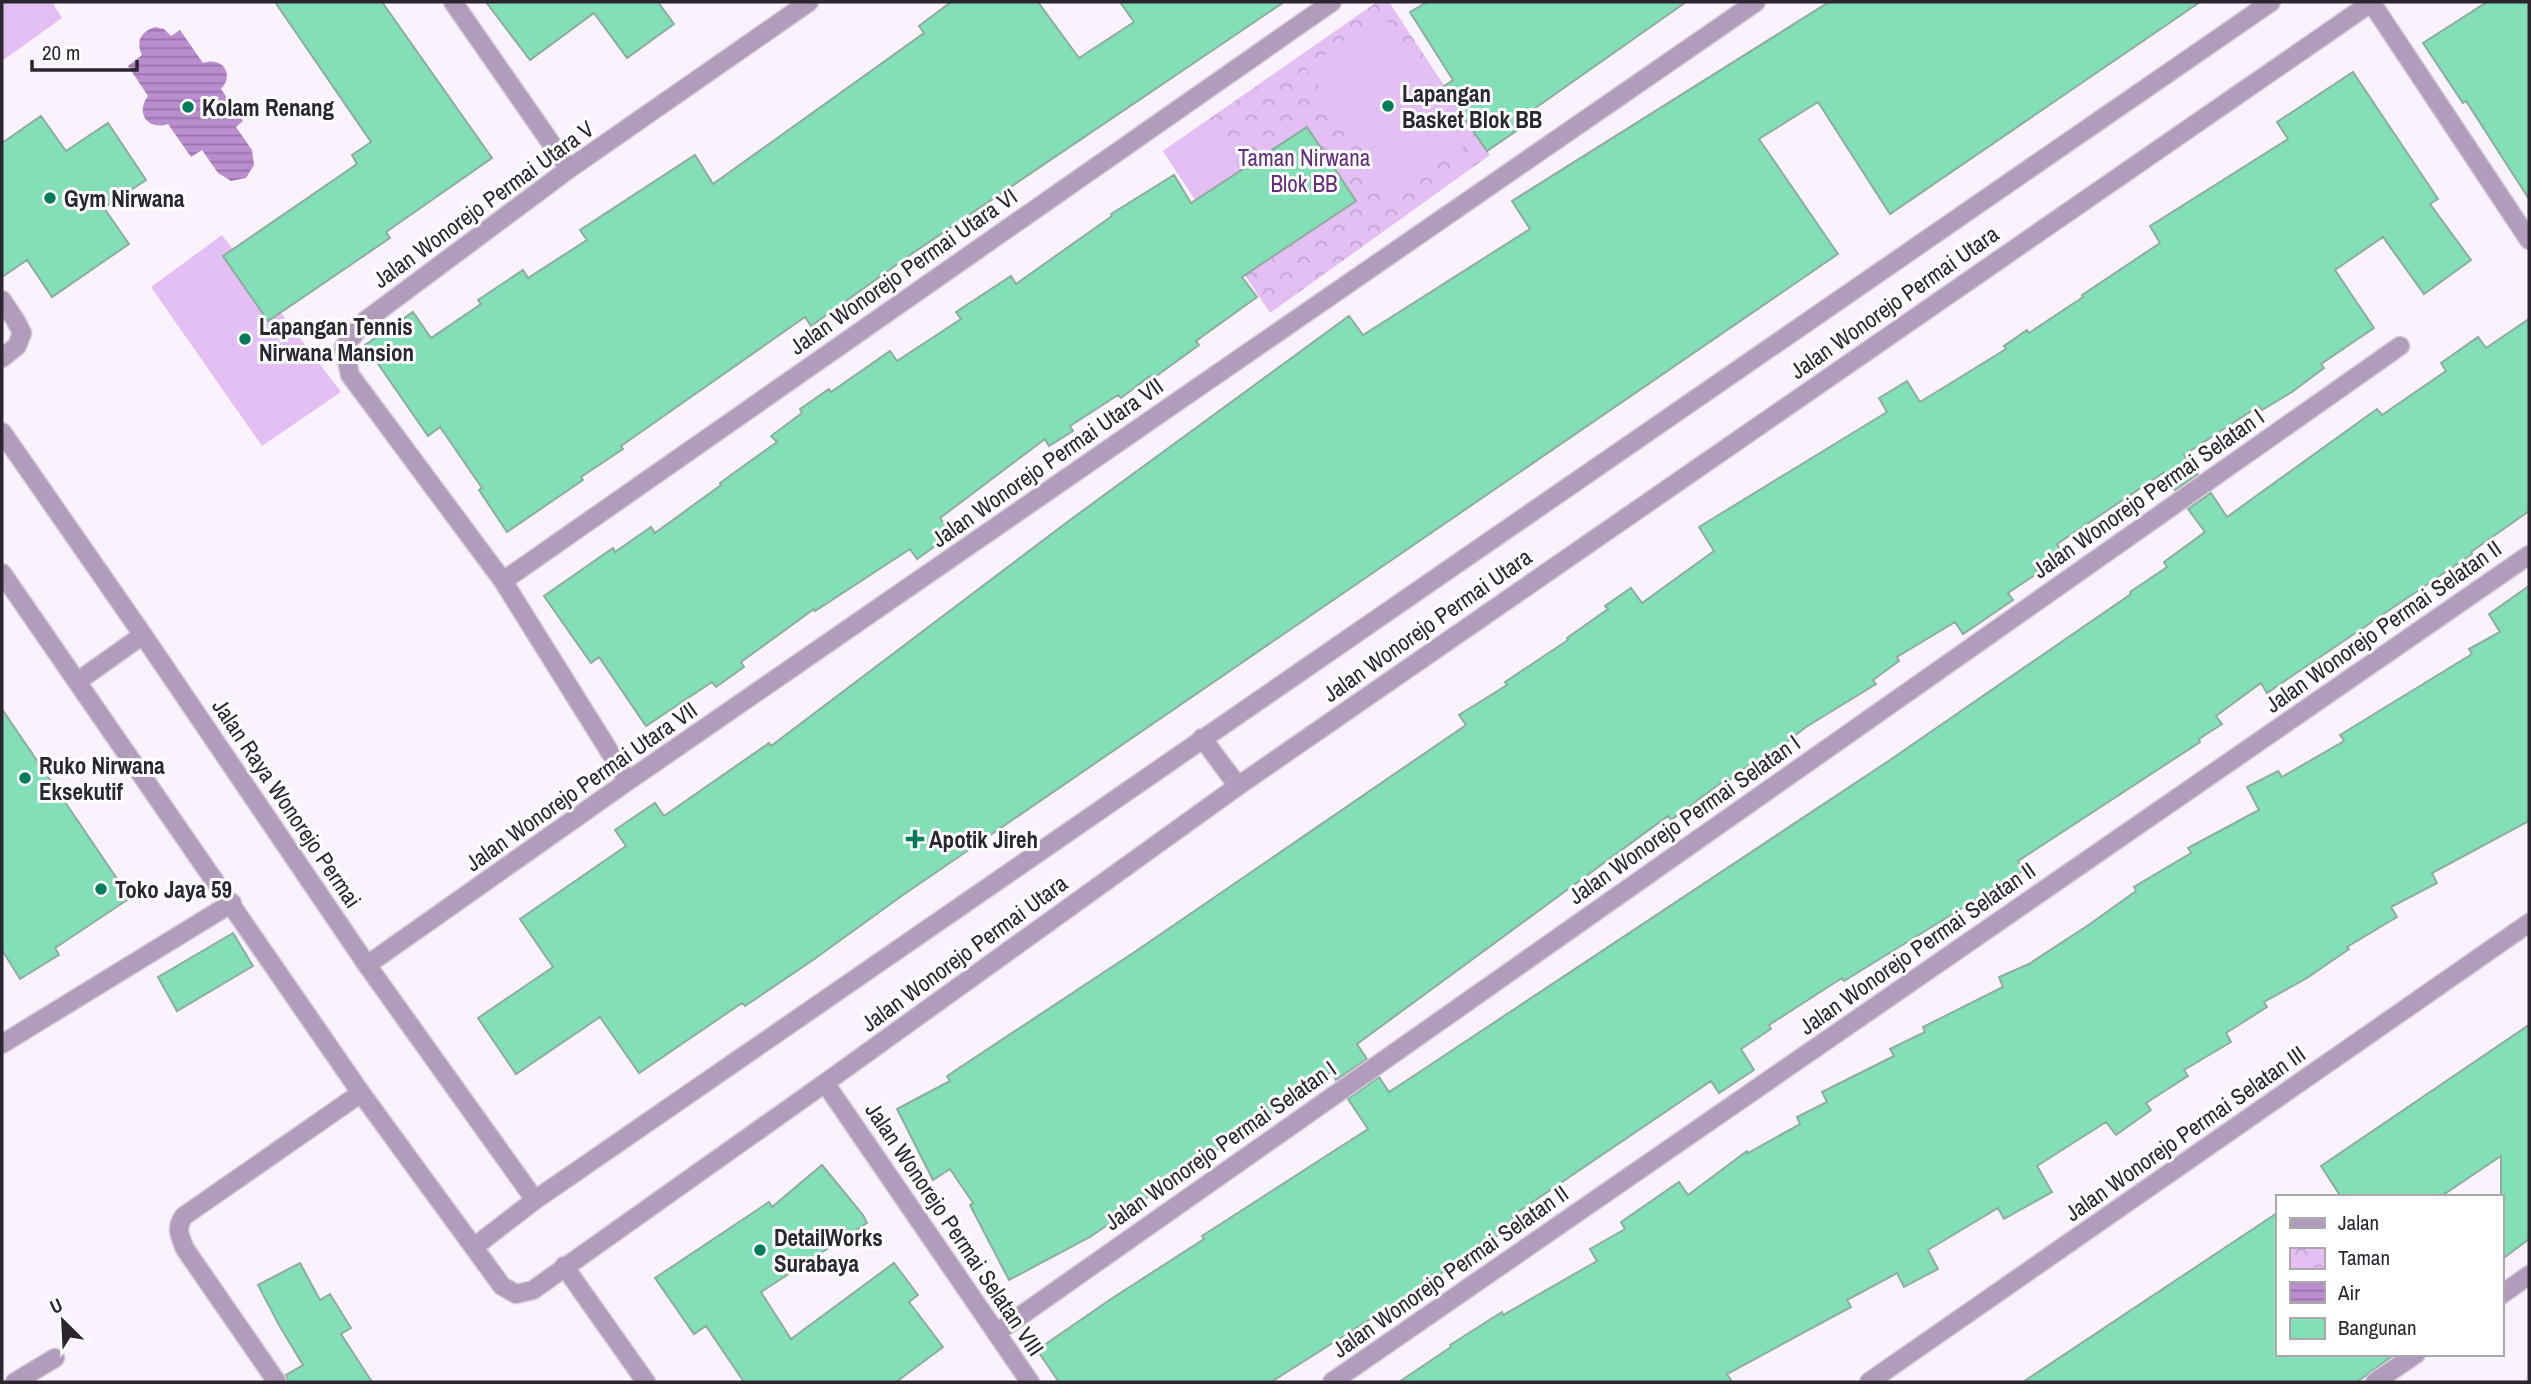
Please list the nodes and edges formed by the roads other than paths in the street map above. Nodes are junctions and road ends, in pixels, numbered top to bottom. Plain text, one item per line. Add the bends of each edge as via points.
1 (453, 2) edge
2 (809, 2) edge
3 (1332, 2) edge
4 (1756, 2) edge
5 (2271, 2) edge
6 (2371, 2) edge
7 (569, 169) junction
8 (2529, 240) edge
9 (2, 300) edge
10 (2400, 346) dead end
11 (2, 358) edge
12 (2, 432) edge
13 (2529, 555) edge
14 (2, 573) edge
15 (503, 581) junction
16 (144, 635) junction
17 (78, 681) junction
18 (1202, 738) junction
19 (628, 781) junction
20 (1238, 786) junction
21 (232, 904) junction
22 (2529, 923) edge
23 (367, 965) junction
24 (2, 1044) edge
25 (825, 1083) junction
26 (362, 1093) junction
27 (535, 1200) junction
28 (474, 1247) junction
29 (564, 1266) junction
30 (2529, 1275) edge
31 (2503, 1294) edge
32 (996, 1333) junction
33 (2413, 1356) edge
34 (55, 1357) dead end
35 (15, 1382) edge
36 (277, 1382) edge
37 (646, 1382) edge
38 (1030, 1382) edge
39 (1332, 1382) edge
40 (1870, 1382) edge
41 (2375, 1382) edge

1 - 7 street
2 - 7 street, Jalan Wonorejo Permai Utara V
3 - 15 street, Jalan Wonorejo Permai Utara VI
4 - 19 street, Jalan Wonorejo Permai Utara VII
5 - 18 street, Jalan Wonorejo Permai Utara
6 - 8 street
6 - 20 street, Jalan Wonorejo Permai Utara
7 - 15 street, Jalan Wonorejo Permai Utara V via 365,321 344,347 350,375
9 - 11 street via 22,333 18,346
10 - 32 street, Jalan Wonorejo Permai Selatan I
12 - 16 street, Jalan Raya Wonorejo Permai
13 - 39 street, Jalan Wonorejo Permai Selatan II
14 - 17 street
15 - 19 street, Jalan Wonorejo Permai Utara V
16 - 17 street
16 - 23 street, Jalan Raya Wonorejo Permai
17 - 21 street
18 - 20 street
18 - 27 street, Jalan Wonorejo Permai Utara
19 - 23 street, Jalan Wonorejo Permai Utara VII
20 - 25 street, Jalan Wonorejo Permai Utara
21 - 24 street
21 - 26 street
22 - 40 street, Jalan Wonorejo Permai Selatan III
23 - 27 street, Jalan Raya Wonorejo Permai
25 - 29 street, Jalan Wonorejo Permai Utara
25 - 32 street, Jalan Wonorejo Permai Selatan VIII
26 - 28 street
26 - 36 street via 179,1223 184,1249
27 - 28 street, Jalan Wonorejo Permai Utara
28 - 29 street, Jalan Wonorejo Permai Utara via 502,1286 516,1294 533,1290
29 - 37 street
30 - 31 street
32 - 38 street, Jalan Wonorejo Permai Selatan VIII
33 - 41 street
34 - 35 street

